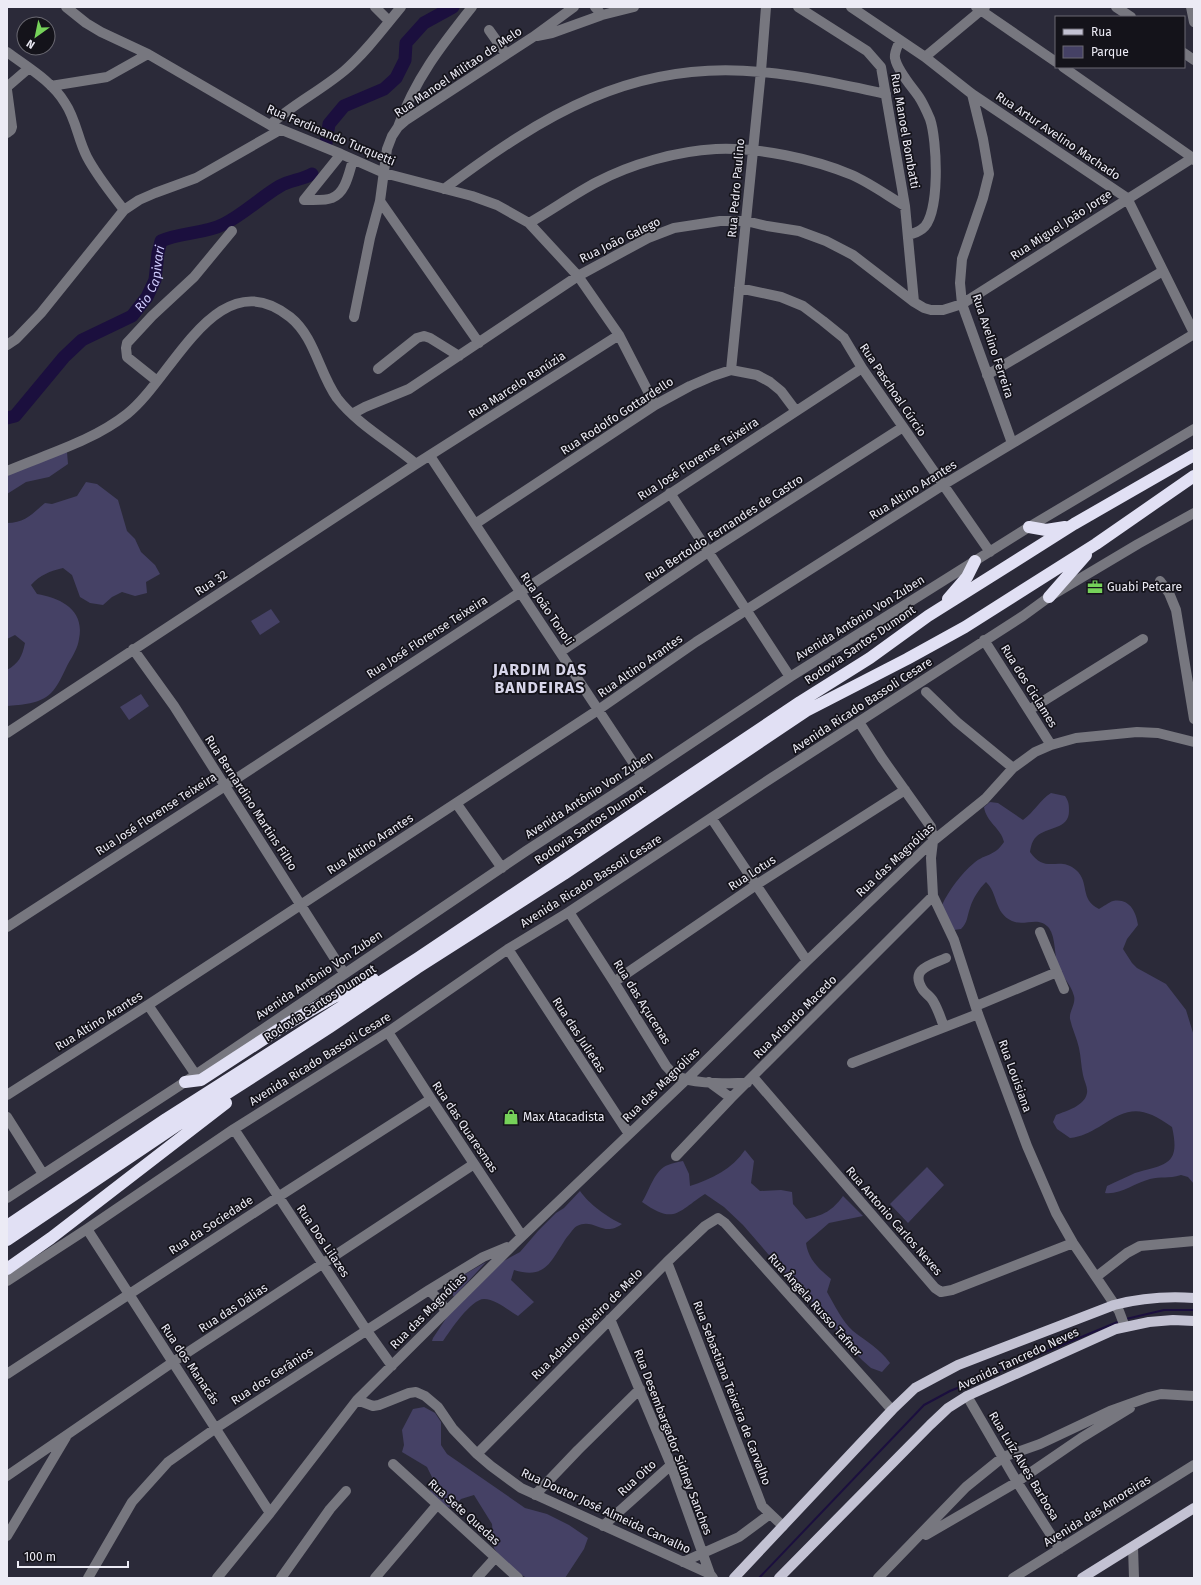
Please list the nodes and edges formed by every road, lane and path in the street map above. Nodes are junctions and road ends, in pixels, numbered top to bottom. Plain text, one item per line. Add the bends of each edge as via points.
1 (66, 7) edge
2 (375, 7) edge
3 (401, 7) edge
4 (472, 7) edge
5 (574, 7) edge
6 (634, 7) edge
7 (766, 7) edge
8 (798, 7) edge
9 (851, 7) edge
10 (1116, 7) edge
11 (1191, 7) edge
12 (981, 8) edge
13 (598, 11) edge
14 (1130, 16) edge
15 (389, 21) junction
16 (1194, 22) edge
17 (489, 30) dead end
18 (533, 37) junction
19 (900, 40) junction
20 (7, 52) edge
21 (148, 54) junction
22 (506, 54) junction
23 (1185, 54) edge
24 (925, 57) junction
25 (1194, 60) edge
26 (1055, 61) edge
27 (29, 68) junction
28 (1063, 68) edge
29 (761, 72) junction
30 (51, 86) junction
31 (7, 88) edge
32 (886, 94) junction
33 (972, 94) junction
34 (270, 125) junction
35 (398, 127) junction
36 (280, 130) junction
37 (7, 133) edge
38 (753, 150) junction
39 (341, 154) junction
40 (1194, 158) edge
41 (353, 160) junction
42 (384, 173) junction
43 (444, 189) junction
44 (1127, 198) junction
45 (380, 201) junction
46 (905, 206) junction
47 (124, 210) junction
48 (746, 221) junction
49 (529, 223) junction
50 (232, 231) dead end
51 (908, 235) junction
52 (1162, 271) junction
53 (578, 276) junction
54 (739, 288) junction
55 (914, 302) junction
56 (962, 304) junction
57 (354, 317) dead end
58 (1194, 334) edge
59 (618, 335) junction
60 (479, 343) junction
61 (7, 345) edge
62 (459, 356) junction
63 (862, 368) junction
64 (378, 369) dead end
65 (730, 370) junction
66 (987, 376) junction
67 (157, 381) junction
68 (654, 405) junction
69 (796, 410) junction
70 (352, 414) junction
71 (903, 427) junction
72 (1194, 429) edge
73 (1012, 443) junction
74 (1194, 455) edge
75 (430, 456) junction
76 (416, 464) junction
77 (7, 470) edge
78 (1194, 476) edge
79 (943, 486) junction
80 (670, 494) junction
81 (1194, 513) edge
82 (475, 524) junction
83 (1074, 524) junction
84 (1029, 527) junction
85 (1096, 544) junction
86 (708, 552) junction
87 (990, 552) junction
88 (975, 561) junction
89 (1160, 581) dead end
90 (520, 592) junction
91 (1049, 597) junction
92 (748, 610) junction
93 (928, 616) junction
94 (1143, 639) dead end
95 (984, 640) junction
96 (133, 650) junction
97 (560, 652) junction
98 (790, 676) junction
99 (926, 692) dead end
100 (598, 710) junction
101 (1029, 710) junction
102 (1194, 719) edge
103 (859, 722) junction
104 (7, 733) edge
105 (1194, 742) edge
106 (1051, 746) junction
107 (1013, 768) junction
108 (642, 776) junction
109 (225, 786) junction
110 (905, 790) junction
111 (456, 803) junction
112 (712, 820) junction
113 (933, 841) junction
114 (502, 868) junction
115 (756, 886) junction
116 (933, 896) junction
117 (300, 904) junction
118 (569, 912) junction
119 (7, 927) edge
120 (1040, 932) dead end
121 (508, 949) junction
122 (418, 958) junction
123 (946, 958) dead end
124 (807, 960) junction
125 (1057, 972) junction
126 (344, 973) junction
127 (614, 982) junction
128 (1064, 989) dead end
129 (148, 1005) junction
130 (977, 1010) junction
131 (944, 1027) junction
132 (388, 1032) junction
133 (852, 1062) dead end
134 (196, 1075) junction
135 (687, 1079) junction
136 (750, 1080) junction
137 (185, 1082) junction
138 (245, 1082) junction
139 (709, 1082) junction
140 (7, 1095) edge
141 (731, 1098) junction
142 (431, 1100) junction
143 (7, 1117) edge
144 (234, 1129) junction
145 (629, 1134) junction
146 (676, 1156) dead end
147 (474, 1164) junction
148 (43, 1174) junction
149 (278, 1197) junction
150 (7, 1198) edge
151 (718, 1218) joint
152 (7, 1226) edge
153 (86, 1229) junction
154 (522, 1236) junction
155 (7, 1240) edge
156 (1194, 1241) edge
157 (1072, 1243) junction
158 (514, 1244) junction
159 (667, 1262) junction
160 (323, 1264) junction
161 (7, 1269) edge
162 (1096, 1277) junction
163 (7, 1280) edge
164 (429, 1290) junction
165 (129, 1295) junction
166 (1194, 1298) edge
167 (1117, 1308) junction
168 (445, 1311) junction
169 (610, 1319) junction
170 (1194, 1321) edge
171 (1124, 1324) junction
172 (367, 1331) junction
173 (173, 1362) junction
174 (392, 1366) junction
175 (7, 1374) edge
176 (640, 1389) junction
177 (967, 1396) junction
178 (1194, 1396) edge
179 (1149, 1397) junction
180 (357, 1400) junction
181 (892, 1410) junction
182 (216, 1428) junction
183 (68, 1433) junction
184 (1040, 1444) junction
185 (477, 1454) junction
186 (1003, 1457) junction
187 (1049, 1459) junction
188 (393, 1464) dead end
189 (1194, 1465) edge
190 (671, 1466) junction
191 (7, 1476) edge
192 (1017, 1482) junction
193 (966, 1487) junction
194 (346, 1491) dead end
195 (535, 1495) junction
196 (978, 1503) junction
197 (437, 1505) junction
198 (1194, 1508) edge
199 (270, 1513) junction
200 (770, 1514) junction
201 (603, 1526) junction
202 (783, 1526) junction
203 (7, 1536) edge
204 (914, 1542) junction
205 (1133, 1547) junction
206 (1060, 1548) junction
207 (703, 1555) junction
208 (495, 1558) junction
209 (683, 1562) junction
210 (712, 1576) edge
211 (88, 1578) edge
212 (217, 1578) edge
213 (281, 1578) edge
214 (375, 1578) edge
215 (477, 1578) edge
216 (518, 1578) edge
217 (734, 1578) edge
218 (779, 1578) edge
219 (878, 1578) edge
220 (1013, 1578) edge
221 (1082, 1578) edge
222 (1134, 1578) edge

1 - 21 street, Rua Ferdinando Turquetti via 101,32
2 - 15 street
3 - 15 street
4 - 35 street via 426,68
5 - 18 street, Rua Manoel Militao de Melo
6 - 13 street
7 - 29 street, Rua Pedro Paulino
8 - 32 street, Rua Manoel Bombatti via 867,51 881,67
9 - 19 street, Rua Artur Avelino Machado
10 - 14 street
11 - 16 street
12 - 24 street
12 - 26 street
13 - 18 street via 552,33
15 - 34 street via 344,70
17 - 22 street
18 - 22 street, Rua Manoel Militao de Melo
19 - 24 street, Rua Artur Avelino Machado
19 - 51 street via 895,57 930,120 935,139 937,176 931,213 923,229
20 - 27 street
21 - 30 street via 107,77
21 - 34 street, Rua Ferdinando Turquetti
22 - 35 street, Rua Manoel Militao de Melo
23 - 25 street
24 - 33 street, Rua Artur Avelino Machado
27 - 30 street
27 - 31 street
28 - 40 street
29 - 32 street via 821,80
29 - 38 street, Rua Pedro Paulino
29 - 43 street via 711,70 666,75 599,94 534,126
30 - 47 street via 65,103 86,156
31 - 37 street via 12,127
32 - 46 street, Rua Manoel Bombatti
33 - 44 street, Rua Artur Avelino Machado
33 - 56 street, Rua Avelino Ferreira via 990,174 962,259
34 - 36 street, Rua Ferdinando Turquetti
35 - 42 street, Rua Manoel Militao de Melo via 387,149
36 - 39 street, Rua Ferdinando Turquetti
36 - 47 street via 196,178 139,200
38 - 46 street via 826,166 853,176
38 - 48 street, Rua Pedro Paulino
38 - 49 street via 716,149 664,157 637,165 597,182
39 - 41 street, Rua Ferdinando Turquetti
39 - 41 street via 304,200 331,199 342,192
40 - 44 street, Rua Miguel João Jorge
41 - 42 street, Rua Ferdinando Turquetti
42 - 43 street, Rua Ferdinando Turquetti
42 - 45 street, Rua Manoel Militao de Melo
43 - 49 street, Rua Ferdinando Turquetti via 497,205
44 - 52 street
44 - 56 street, Rua Miguel João Jorge
45 - 57 street, Rua Manoel Militao de Melo
45 - 60 street
46 - 51 street, Rua Manoel Bombatti
47 - 61 street via 41,313
48 - 53 street, Rua João Galego via 720,221 674,228 648,238
48 - 54 street, Rua Pedro Paulino
48 - 55 street, Rua João Galego via 799,231 826,241 853,255
49 - 53 street, Rua Ferdinando Turquetti
50 - 67 street via 197,273 127,343 127,356
51 - 55 street, Rua Manoel Bombatti
52 - 58 street
52 - 66 street
53 - 59 street, Rua Ferdinando Turquetti
53 - 60 street, Rua João Galego
54 - 63 street, Rua Paschoal Cúrcio via 781,297 803,306 844,338
54 - 65 street, Rua Pedro Paulino
55 - 56 street, Rua João Galego via 931,310 943,310
56 - 66 street, Rua Avelino Ferreira
58 - 73 street, Rua Altino Arantes
59 - 68 street, Rua Ferdinando Turquetti
59 - 75 street, Rua Marcelo Ranúzia
60 - 62 street, Rua João Galego
62 - 64 street via 424,336 417,338
62 - 70 street, Rua João Galego via 409,389
63 - 69 street, Rua José Florense Teixeira
63 - 71 street, Rua Paschoal Cúrcio
65 - 68 street, Rua Rodolfo Gottardello via 690,386
65 - 69 street via 757,375 770,382
66 - 73 street, Rua Avelino Ferreira
67 - 70 street via 203,324 220,310 244,302 265,303 282,312 302,329 328,383 337,398
67 - 77 street via 128,414 106,428
68 - 82 street, Rua Rodolfo Gottardello
69 - 80 street, Rua José Florense Teixeira
70 - 76 street
71 - 79 street, Rua Paschoal Cúrcio
71 - 86 street, Rua Bertoldo Fernandes de Castro
72 - 84 street, Avenida Antônio Von Zuben
73 - 79 street, Rua Altino Arantes
74 - 83 highway, Rodovia Santos Dumont
75 - 76 street, Rua 32
75 - 82 street, Rua João Tonoli
76 - 96 street, Rua 32
78 - 85 highway, Rodovia Santos Dumont
79 - 87 street, Rua Paschoal Cúrcio
79 - 92 street, Rua Altino Arantes
80 - 86 street
80 - 90 street, Rua José Florense Teixeira
81 - 91 street, Avenida Ricado Bassoli Cesare
82 - 90 street, Rua João Tonoli
83 - 84 highway via 1053,529
83 - 93 highway, Rodovia Santos Dumont
84 - 87 street, Avenida Antônio Von Zuben
85 - 91 highway
85 - 138 highway, Rodovia Santos Dumont via 965,627 806,711 564,874
86 - 92 street
86 - 97 street, Rua Bertoldo Fernandes de Castro
87 - 88 street, Avenida Antônio Von Zuben
88 - 93 highway via 956,591
88 - 98 street, Avenida Antônio Von Zuben
89 - 102 street via 1169,593 1176,610
90 - 97 street, Rua João Tonoli
90 - 109 street, Rua José Florense Teixeira
91 - 95 street, Avenida Ricado Bassoli Cesare
92 - 98 street
92 - 100 street, Rua Altino Arantes via 696,642
93 - 122 highway, Rodovia Santos Dumont via 870,658 800,702
94 - 101 street
95 - 101 street, Rua dos Ciclames
95 - 103 street, Avenida Ricado Bassoli Cesare
96 - 104 street, Rua 32
96 - 109 street, Rua Bernardino Martins Filho via 174,706
97 - 100 street, Rua João Tonoli
98 - 108 street, Avenida Antônio Von Zuben
99 - 107 street via 957,722
100 - 108 street, Rua João Tonoli
100 - 111 street, Rua Altino Arantes
101 - 106 street, Rua dos Ciclames
103 - 110 street
103 - 112 street, Avenida Ricado Bassoli Cesare
105 - 106 street, Rua das Magnólias via 1158,733 1137,732 1076,738
106 - 107 street, Rua das Magnólias via 1034,752
107 - 113 street, Rua das Magnólias via 985,799
108 - 114 street, Avenida Antônio Von Zuben
109 - 117 street, Rua Bernardino Martins Filho
109 - 119 street, Rua José Florense Teixeira
110 - 113 street via 931,827
110 - 115 street, Rua Lotus
111 - 114 street
111 - 117 street, Rua Altino Arantes
112 - 115 street
112 - 118 street, Avenida Ricado Bassoli Cesare
113 - 116 street, Rua Louisiana
113 - 124 street, Rua das Magnólias
114 - 126 street, Avenida Antônio Von Zuben
115 - 124 street
115 - 127 street, Rua Lotus
116 - 130 street, Rua Louisiana via 954,940
116 - 136 street, Rua Arlando Macedo
117 - 126 street, Rua Bernardino Martins Filho
117 - 129 street, Rua Altino Arantes
118 - 121 street, Avenida Ricado Bassoli Cesare
118 - 127 street, Rua das Açucenas
120 - 125 street
121 - 132 street, Avenida Ricado Bassoli Cesare
121 - 145 street, Rua das Julietas
122 - 137 highway via 327,1001 201,1080
122 - 152 highway, Rodovia Santos Dumont via 166,1119
123 - 131 street via 922,969 918,974 918,980 933,1000
124 - 135 street, Rua das Magnólias
125 - 128 street
125 - 130 street
126 - 134 street, Avenida Antônio Von Zuben
127 - 135 street, Rua das Açucenas via 666,1066 674,1075
129 - 134 street
129 - 140 street, Rua Altino Arantes
130 - 131 street
130 - 157 street, Rua Louisiana via 1027,1146
131 - 133 street
132 - 142 street, Rua das Quaresmas
132 - 144 street, Avenida Ricado Bassoli Cesare
134 - 137 street, Avenida Antônio Von Zuben
135 - 139 street, Rua das Açucenas
135 - 145 street, Rua das Magnólias
136 - 139 street, Rua das Açucenas
136 - 141 street, Rua Arlando Macedo
136 - 157 street, Rua Antonio Carlos Neves via 941,1292
137 - 148 street, Avenida Antônio Von Zuben
138 - 155 highway, Rodovia Santos Dumont
138 - 161 highway via 234,1098
139 - 141 street, Rua das Açucenas
141 - 146 street, Rua Arlando Macedo
142 - 147 street, Rua das Quaresmas
142 - 149 street, Rua da Sociedade
143 - 148 street
144 - 149 street, Rua Dos Lilazes
144 - 153 street, Avenida Ricado Bassoli Cesare
145 - 154 street, Rua das Magnólias
147 - 154 street, Rua das Quaresmas
147 - 160 street, Rua das Dálias
148 - 150 street, Avenida Antônio Von Zuben
149 - 160 street, Rua Dos Lilazes
149 - 165 street, Rua da Sociedade
151 - 159 street, Rua Adauto Ribeiro de Melo via 705,1226
151 - 181 street, Rua Ângela Russo Tafner
153 - 163 street, Avenida Ricado Bassoli Cesare
153 - 165 street, Rua dos Manacás
154 - 158 street, Rua das Magnólias
156 - 162 street via 1140,1246
157 - 162 street, Rua Louisiana
158 - 164 street, Rua dos Gerânios via 483,1257
158 - 168 street, Rua das Magnólias
159 - 169 street, Rua Adauto Ribeiro de Melo
159 - 200 street, Rua Sebastiana Teixeira de Carvalho via 762,1506
160 - 172 street, Rua Dos Lilazes
160 - 173 street, Rua das Dálias
162 - 167 street, Rua Louisiana
164 - 168 street via 441,1302
164 - 172 street, Rua dos Gerânios
165 - 173 street, Rua dos Manacás
165 - 175 street, Rua da Sociedade
166 - 167 main road via 1133,1300
167 - 171 street, Rua Louisiana
167 - 181 main road via 958,1365 915,1388
168 - 174 street, Rua das Magnólias
169 - 176 street, Rua Desembargador Sidney Sanches
169 - 185 street, Rua Adauto Ribeiro de Melo
170 - 171 main road, Avenida Tancredo Neves
171 - 177 main road, Avenida Tancredo Neves
172 - 174 street, Rua Dos Lilazes
172 - 182 street, Rua dos Gerânios
173 - 182 street, Rua dos Manacás
173 - 183 street, Rua das Dálias
174 - 180 street, Rua das Magnólias
176 - 190 street, Rua Desembargador Sidney Sanches
176 - 195 street
177 - 186 street, Rua Luíz Alves Barbosa
177 - 218 main road, Avenida Tancredo Neves via 948,1408 930,1425
178 - 179 street via 1161,1394
179 - 184 street via 1110,1411
179 - 187 street
180 - 185 street, Rua Doutor José Almeida Carvalho via 373,1406 409,1393 416,1392 425,1396 438,1407 453,1429
180 - 199 street, Rua das Magnólias
181 - 202 main road
182 - 199 street, Rua dos Manacás
182 - 211 street, Rua dos Gerânios via 168,1462 132,1502
183 - 191 street, Rua das Dálias
183 - 203 street
184 - 186 street
184 - 187 street via 1049,1454
185 - 195 street, Rua Doutor José Almeida Carvalho
186 - 192 street, Rua Luíz Alves Barbosa
186 - 193 street
187 - 192 street
188 - 197 street, Rua Sete Quedas
189 - 206 street, Avenida das Amoreiras
190 - 201 street, Rua Oito
190 - 207 street, Rua Desembargador Sidney Sanches
192 - 196 street
192 - 206 street, Rua Luíz Alves Barbosa
193 - 196 street via 967,1494
193 - 204 street
194 - 213 street via 330,1509
195 - 201 street, Rua Doutor José Almeida Carvalho
196 - 204 street
197 - 208 street, Rua Sete Quedas
197 - 214 street
198 - 205 main road
199 - 212 street, Rua das Magnólias
200 - 202 street, Rua Sebastiana Teixeira de Carvalho
200 - 207 street via 739,1537
201 - 209 street, Rua Doutor José Almeida Carvalho
202 - 217 main road
204 - 219 street
205 - 221 main road
205 - 222 street
206 - 220 street, Avenida das Amoreiras
207 - 209 street
207 - 210 street, Rua Desembargador Sidney Sanches
208 - 215 street
208 - 216 street, Rua Sete Quedas
209 - 210 street, Rua Doutor José Almeida Carvalho

